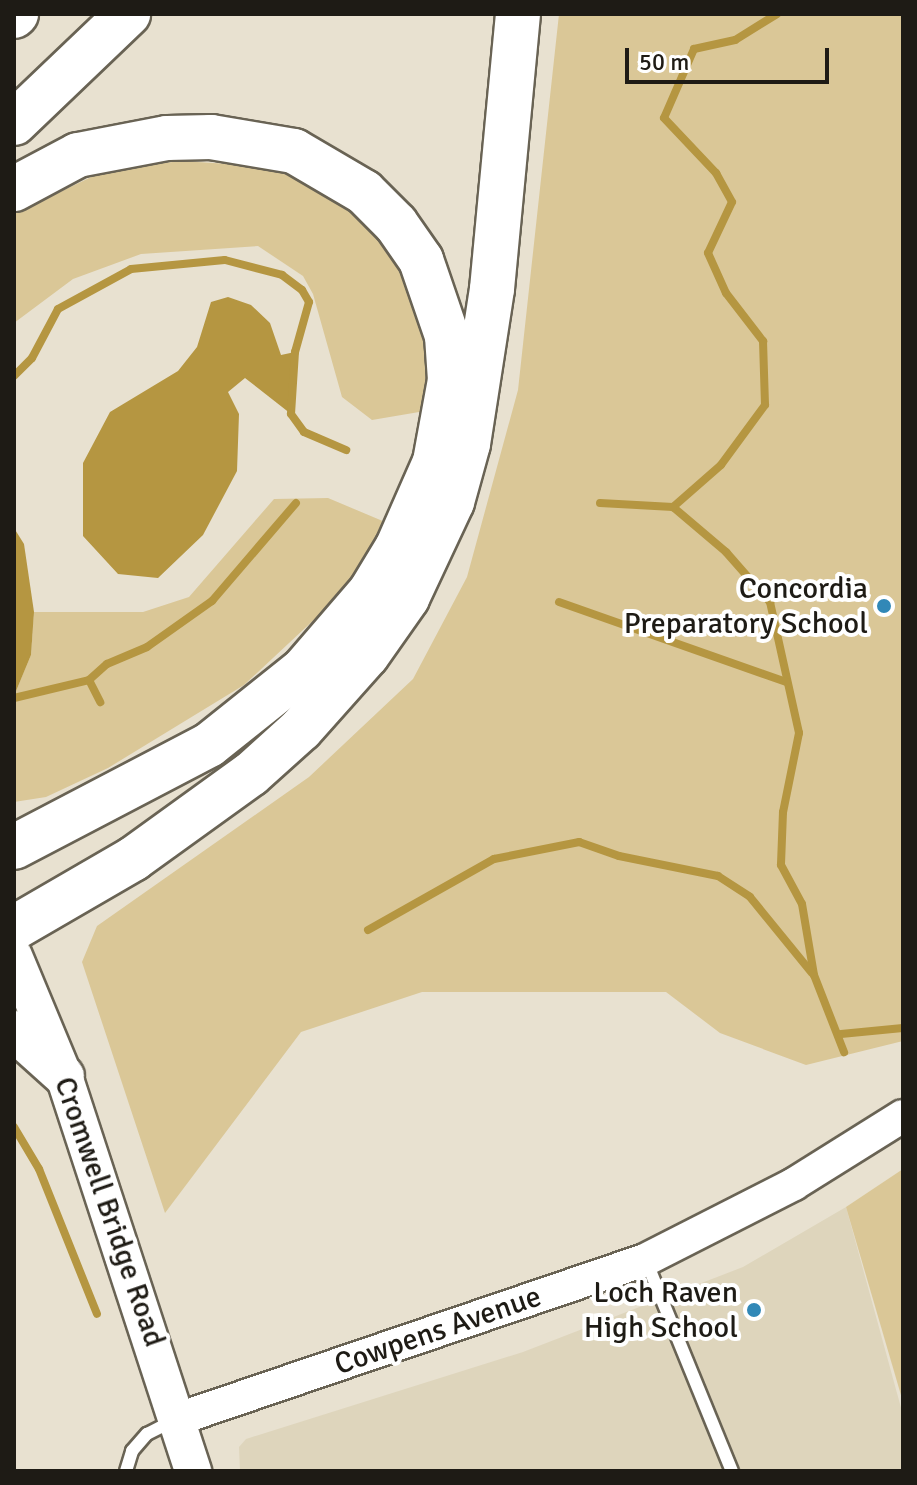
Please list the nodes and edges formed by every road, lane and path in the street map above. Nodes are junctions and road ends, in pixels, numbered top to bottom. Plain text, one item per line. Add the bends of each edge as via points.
1 (128, 14) edge
2 (518, 14) edge
3 (14, 123) edge
4 (14, 189) edge
5 (14, 847) edge
6 (14, 928) edge
7 (14, 956) edge
8 (14, 1031) edge
9 (64, 1076) junction
10 (903, 1116) edge
11 (645, 1260) junction
12 (178, 1419) junction
13 (126, 1471) edge
14 (193, 1471) edge
15 (732, 1471) edge

1 - 3 highway
2 - 6 highway via 492,289 468,444 452,502 407,598 367,655 301,729 251,774 133,859
4 - 5 highway via 78,155 167,138 211,137 294,151 364,192 421,260 447,336 450,380 435,462 397,548 371,591 303,670 209,745
7 - 9 main road, Cromwell Bridge Road
8 - 9 main road
9 - 12 main road, Cromwell Bridge Road
10 - 11 street, Cowpens Avenue via 794,1184
11 - 12 street, Cowpens Avenue
11 - 15 lane
12 - 13 lane via 147,1434 132,1451
12 - 14 main road, Cromwell Bridge Road

